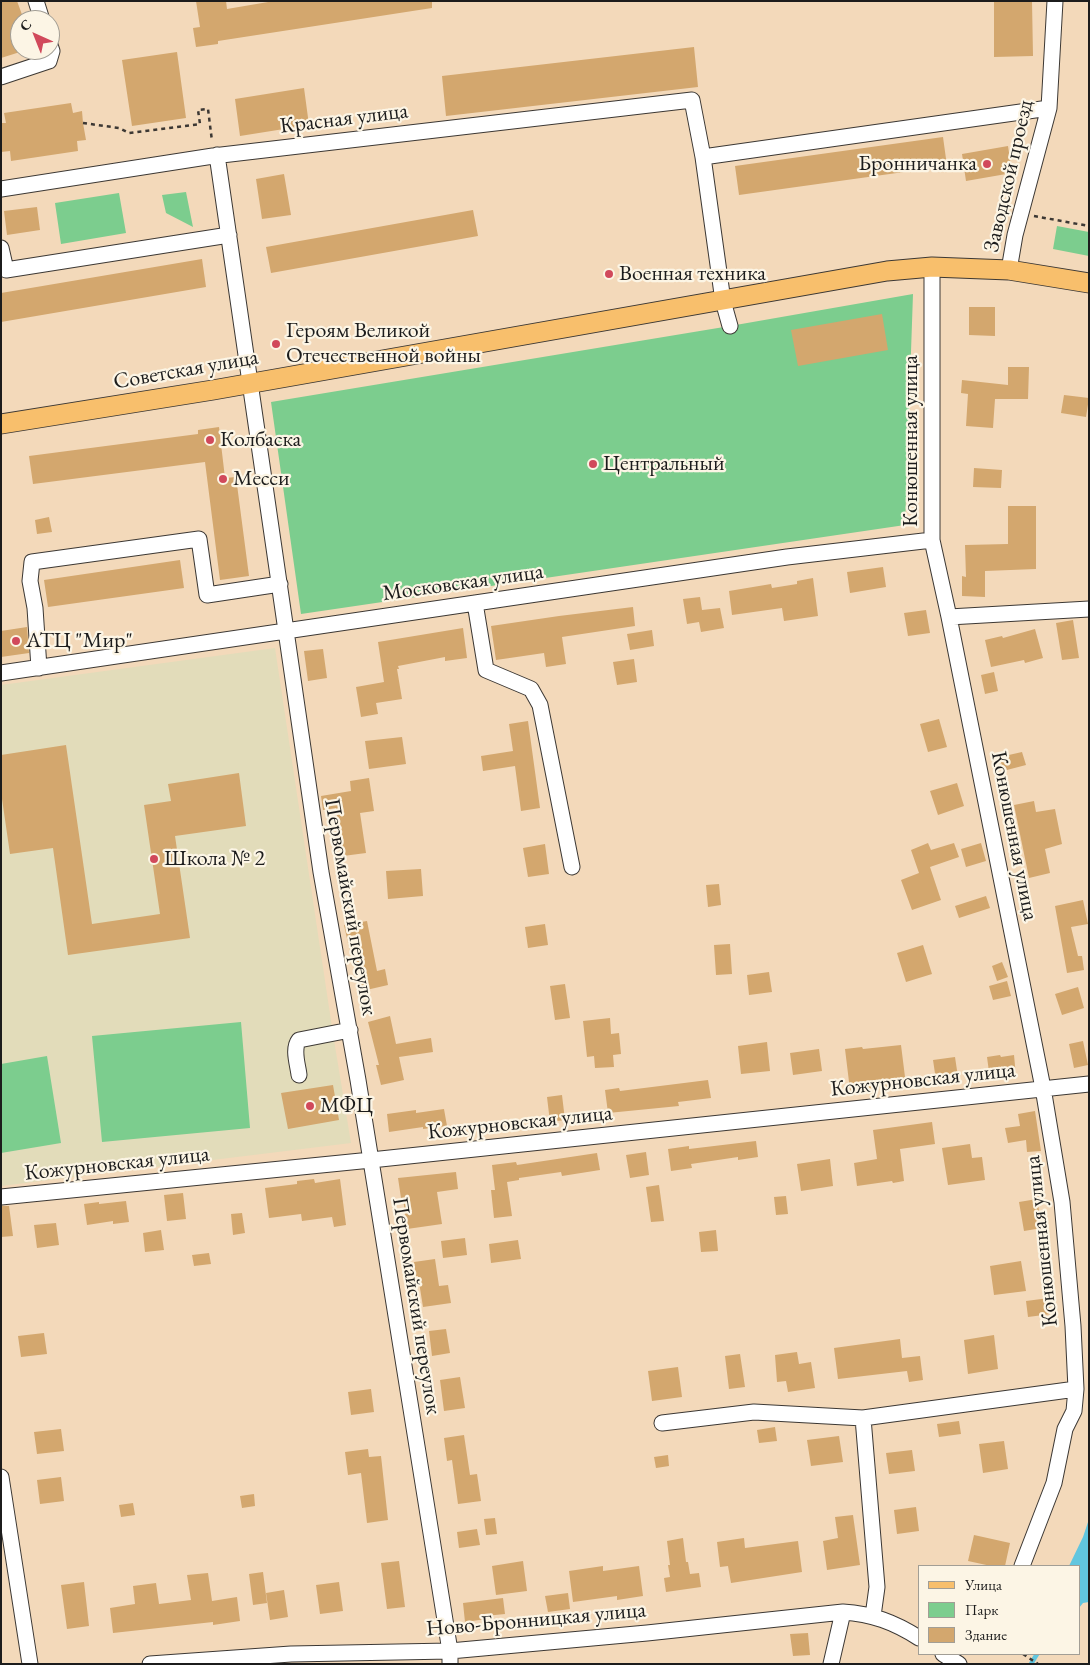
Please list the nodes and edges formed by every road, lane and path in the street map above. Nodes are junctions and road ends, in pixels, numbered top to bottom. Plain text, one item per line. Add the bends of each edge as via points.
1 (1055, 1) edge
2 (49, 60) edge
3 (1, 76) edge
4 (1049, 108) junction
5 (84, 123) dead end
6 (215, 155) junction
7 (703, 157) junction
8 (1, 189) edge
9 (1021, 214) junction
10 (1089, 226) edge
11 (229, 235) junction
12 (1, 248) edge
13 (932, 267) junction
14 (4, 270) edge
15 (1009, 270) junction
16 (1089, 283) edge
17 (724, 301) junction
18 (730, 326) dead end
19 (251, 383) junction
20 (1, 424) edge
21 (932, 540) junction
22 (280, 584) junction
23 (475, 603) junction
24 (1089, 609) edge
25 (949, 618) junction
26 (287, 631) junction
27 (39, 668) junction
28 (1, 673) edge
29 (572, 867) dead end
30 (350, 1030) junction
31 (299, 1075) dead end
32 (1089, 1084) edge
33 (1043, 1088) junction
34 (371, 1160) junction
35 (1, 1196) edge
36 (1076, 1389) junction
37 (863, 1418) junction
38 (662, 1424) dead end
39 (1, 1477) edge
40 (1022, 1565) edge
41 (843, 1612) junction
42 (873, 1616) junction
43 (918, 1637) edge
44 (946, 1655) edge
45 (1024, 1655) edge
46 (450, 1658) edge
47 (30, 1664) edge
48 (150, 1664) edge
49 (831, 1664) edge
50 (959, 1664) edge
51 (1038, 1664) edge

1 - 4 street, Заводской проезд
2 - 3 street
4 - 7 street
4 - 9 street, Заводской проезд
5 - 6 path via 119,128 129,133 200,124 198,110 208,109
6 - 7 street, Красная улица via 692,100
6 - 8 street, Красная улица
6 - 11 street, Первомайский переулок
7 - 17 street
9 - 10 path
9 - 15 street, Заводской проезд
11 - 14 street
11 - 19 street, Первомайский переулок
12 - 14 street
13 - 15 main road, Советская улица
13 - 17 main road, Советская улица via 887,271
13 - 21 street, Конюшенная улица
15 - 16 main road, Советская улица
17 - 18 street
17 - 19 main road, Советская улица
19 - 20 main road, Советская улица
19 - 22 street, Первомайский переулок
21 - 23 street, Московская улица via 794,549
21 - 25 street, Конюшенная улица
22 - 26 street, Первомайский переулок
22 - 27 street via 207,595 199,539 32,562 30,581
23 - 26 street, Московская улица
23 - 29 street via 486,670 531,689 540,705
24 - 25 street
25 - 33 street, Конюшенная улица
26 - 27 street, Московская улица
26 - 30 street, Первомайский переулок via 321,872
27 - 28 street, Московская улица
30 - 31 street via 299,1040 296,1044
30 - 34 street, Первомайский переулок
32 - 33 street, Кожурновская улица
33 - 34 street, Кожурновская улица
33 - 36 street, Конюшенная улица via 1062,1202
34 - 35 street, Кожурновская улица
34 - 46 street, Первомайский переулок
36 - 37 street
36 - 40 street, Конюшенная улица via 1074,1411 1065,1429 1054,1483
37 - 38 street via 754,1412
37 - 42 street via 877,1587
39 - 47 street
41 - 42 street, Ново-Бронницкая улица
41 - 46 street, Ново-Бронницкая улица
41 - 49 street
42 - 43 street, Ново-Бронницкая улица
44 - 50 street
45 - 51 path
46 - 48 street, Ново-Бронницкая улица via 291,1654

